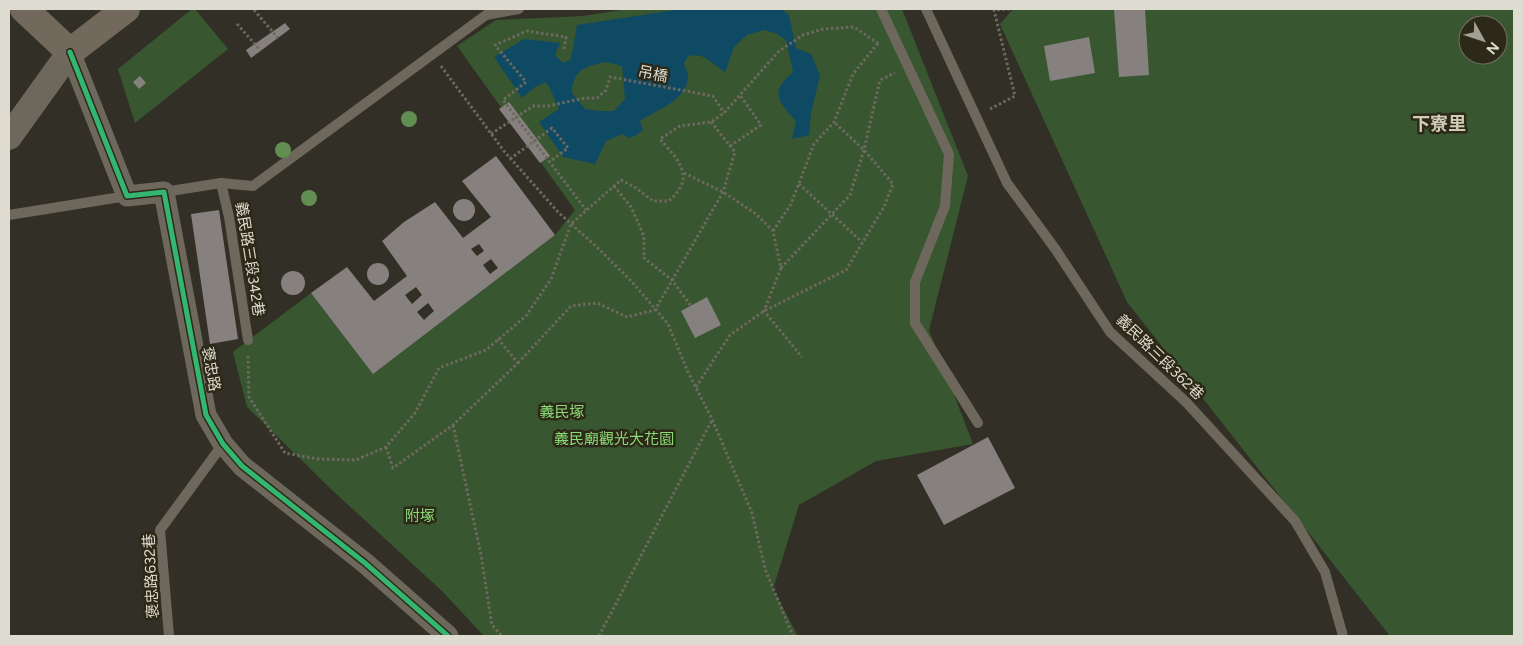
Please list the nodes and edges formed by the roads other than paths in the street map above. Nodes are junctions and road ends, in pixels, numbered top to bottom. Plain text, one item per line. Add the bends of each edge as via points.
1 (24, 9) edge
2 (126, 9) edge
3 (519, 9) edge
4 (881, 9) edge
5 (926, 9) edge
6 (483, 12) edge
7 (70, 52) junction
8 (9, 137) edge
9 (221, 183) junction
10 (164, 192) junction
11 (127, 196) junction
12 (9, 215) edge
13 (248, 340) road end
14 (978, 423) dead end
15 (223, 444) junction
16 (170, 636) edge
17 (448, 636) edge
18 (1343, 636) edge

1 - 7 main road
2 - 7 main road
3 - 6 lane
4 - 14 lane via 949,154 945,206 915,282 915,323
5 - 18 lane, 義民路三段362巷 via 1008,183 1110,332 1186,402 1295,521 1325,572
6 - 9 lane via 362,108 254,186
7 - 8 street
7 - 11 street
9 - 10 lane
9 - 13 lane, 義民路三段342巷
10 - 11 street
10 - 15 street, 褒忠路 via 206,415
11 - 12 lane
15 - 16 lane, 褒忠路632巷 via 160,530
15 - 17 street, 褒忠路 via 242,466 366,563

